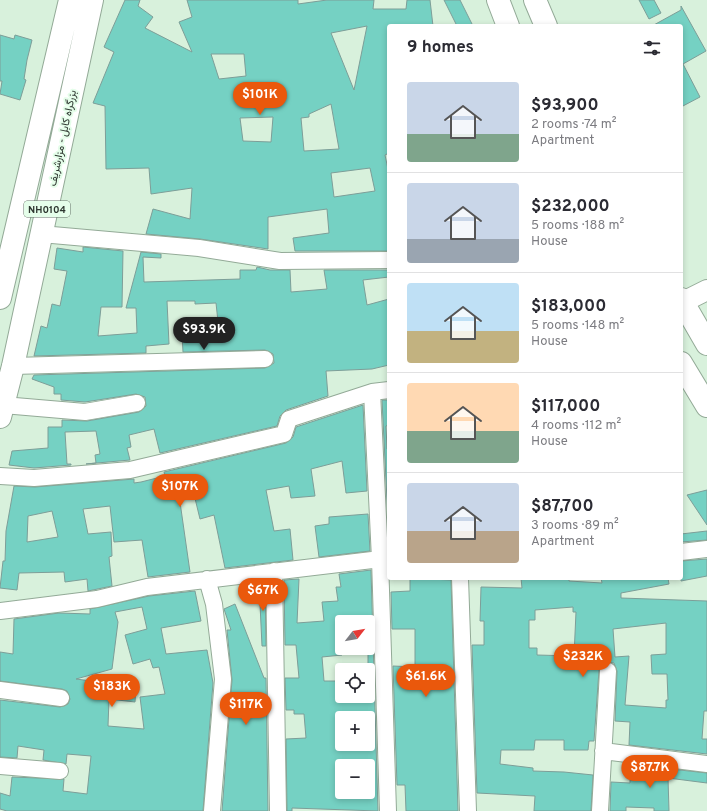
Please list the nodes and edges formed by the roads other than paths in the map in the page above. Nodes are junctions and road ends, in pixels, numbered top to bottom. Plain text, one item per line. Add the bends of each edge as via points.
1 (70, 0) edge
2 (92, 0) edge
3 (498, 0) edge
4 (535, 0) edge
5 (507, 24) edge
6 (545, 24) edge
7 (41, 234) junction
8 (387, 260) edge
9 (2, 276) edge
10 (707, 290) edge
11 (0, 298) edge
12 (683, 300) edge
13 (683, 301) edge
14 (701, 322) edge
15 (707, 344) edge
16 (265, 359) dead end
17 (13, 366) junction
18 (683, 366) edge
19 (387, 390) edge
20 (372, 392) junction
21 (137, 403) dead end
22 (707, 406) edge
23 (2, 411) edge
24 (0, 476) edge
25 (707, 549) edge
26 (683, 552) edge
27 (384, 559) edge
28 (274, 571) junction
29 (207, 579) junction
30 (460, 580) edge
31 (0, 611) edge
32 (608, 671) dead end
33 (0, 690) edge
34 (61, 698) dead end
35 (603, 751) junction
36 (707, 764) edge
37 (0, 766) edge
38 (60, 771) dead end
39 (212, 811) edge
40 (278, 811) edge
41 (388, 811) edge
42 (468, 811) edge
43 (600, 811) edge

1 - 9 main road, بزرگراه کابل - مزارشریف / NH0104
2 - 7 main road, بزرگراه کابل - مزارشریف / NH0104
3 - 5 main road
4 - 6 main road
7 - 8 street via 199,248 280,261
7 - 17 main road, بزرگراه کابل - مزارشریف / NH0104
9 - 11 main road, بزرگراه کابل - مزارشریف / NH0104
10 - 12 street
13 - 14 main road
14 - 15 main road
16 - 17 street
17 - 23 main road, بزرگراه کابل - مزارشریف / NH0104
18 - 22 main road
19 - 20 street
20 - 24 street via 290,419 284,434 130,470 34,478
20 - 27 street
21 - 23 street via 85,412
25 - 26 street
27 - 28 street
27 - 41 street
28 - 29 street
28 - 40 street
29 - 31 street via 147,587 97,599
29 - 39 street via 214,604 222,679
30 - 42 street
32 - 35 street
33 - 34 street
35 - 36 street
35 - 43 street
37 - 38 street

